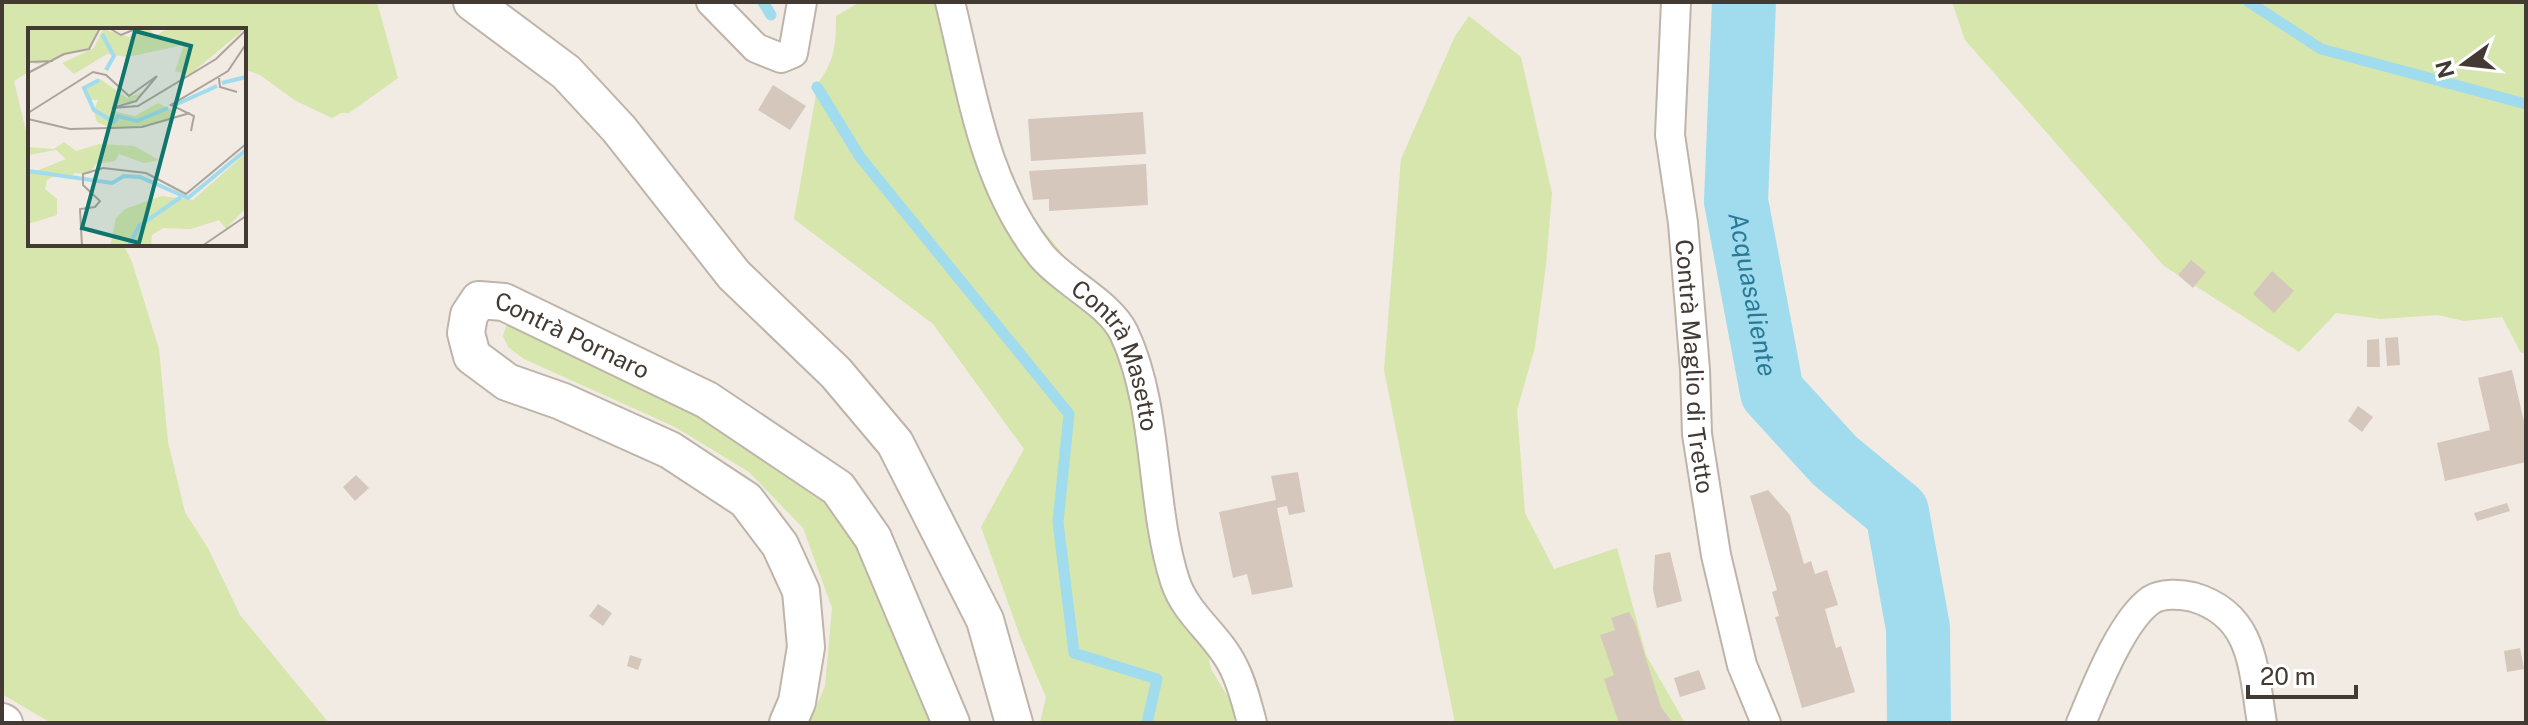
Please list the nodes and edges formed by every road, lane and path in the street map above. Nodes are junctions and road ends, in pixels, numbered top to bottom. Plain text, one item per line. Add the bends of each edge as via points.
1 (472, 2) edge
2 (711, 2) edge
3 (802, 2) edge
4 (950, 2) edge
5 (1676, 2) edge
6 (788, 723) edge
7 (951, 723) edge
8 (1014, 723) edge
9 (1252, 723) edge
10 (1766, 723) edge
11 (2081, 723) edge
12 (2262, 723) edge

1 - 8 street via 566,72 619,129 734,275 836,373 895,443 985,620
2 - 3 street via 756,48 781,58 793,53
4 - 9 street, Contrà Masetto via 979,128 1008,206 1059,274 1123,330 1145,404 1175,581 1184,601 1233,664
5 - 10 street, Contrà Maglio di Tretto via 1670,135 1683,223 1697,434 1716,555 1742,665
6 - 7 street, Contrà Pornaro via 806,647 801,591 780,545 746,500 670,450 507,382 472,356 466,333 479,300 504,302 707,400 838,488 873,538
11 - 12 street via 2127,628 2152,599 2173,594 2209,603 2240,630 2254,661

